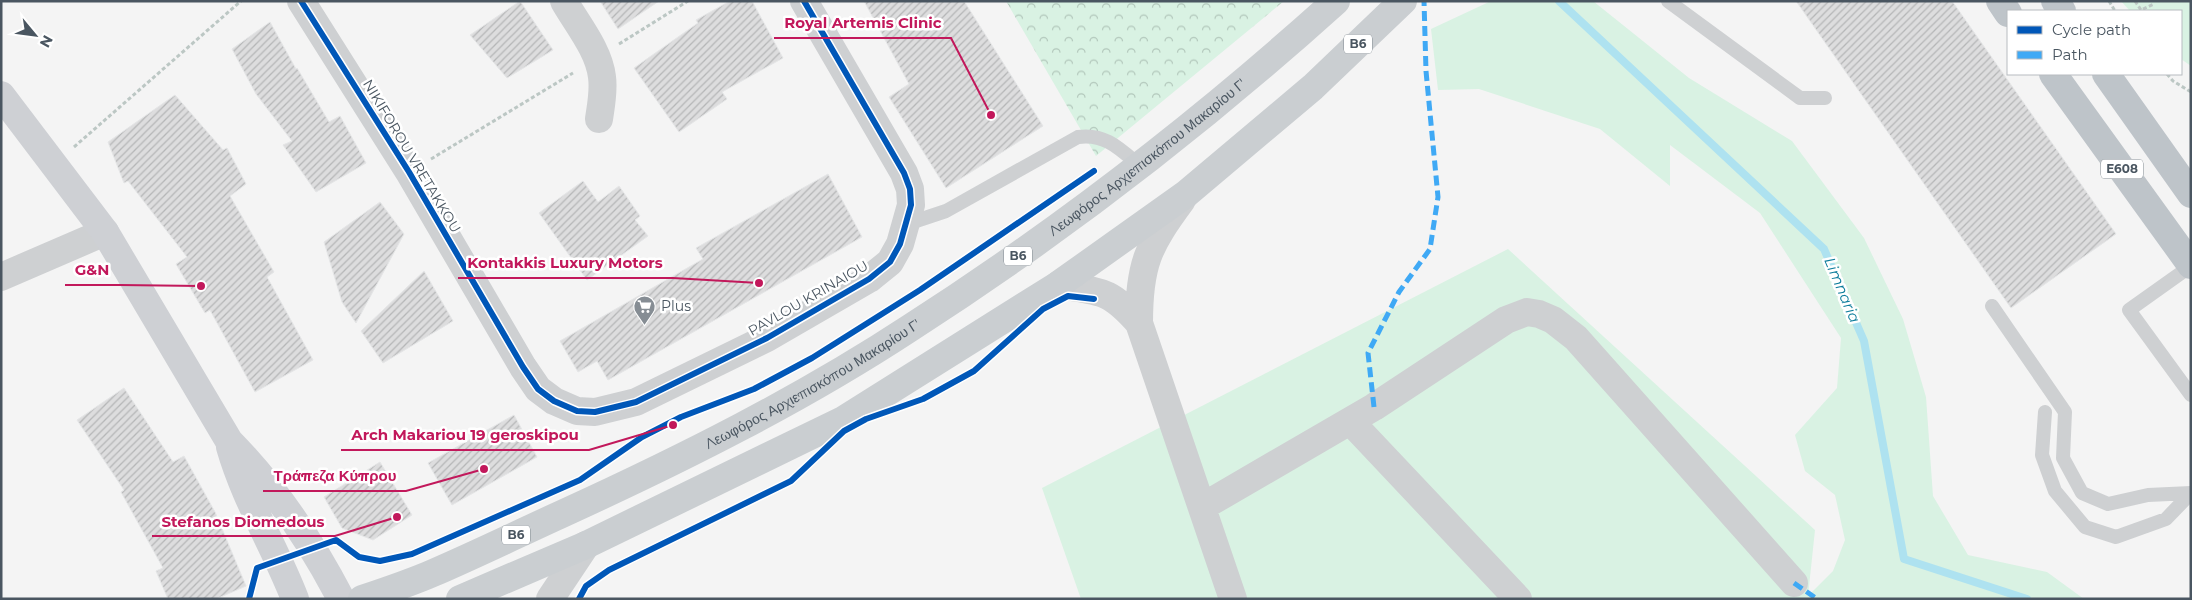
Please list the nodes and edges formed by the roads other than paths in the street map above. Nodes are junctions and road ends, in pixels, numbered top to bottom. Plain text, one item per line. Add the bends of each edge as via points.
1 (302, 1) edge
2 (564, 1) edge
3 (804, 1) edge
4 (1336, 1) edge
5 (1403, 1) edge
6 (1668, 1) edge
7 (2054, 75) edge
8 (2107, 75) edge
9 (1, 94) edge
10 (1825, 98) dead end
11 (599, 119) dead end
12 (1140, 166) junction
13 (1186, 194) junction
14 (2191, 194) edge
15 (907, 224) junction
16 (105, 232) junction
17 (2191, 265) edge
18 (1, 277) edge
19 (1058, 286) junction
20 (1992, 306) dead end
21 (1139, 323) junction
22 (2191, 395) edge
23 (577, 411) joint
24 (2045, 412) dead end
25 (1350, 421) junction
26 (229, 441) junction
27 (2191, 493) edge
28 (1202, 507) junction
29 (586, 545) junction
30 (1794, 583) dead end
31 (295, 599) edge
32 (341, 599) edge
33 (362, 599) edge
34 (460, 599) edge
35 (550, 599) edge
36 (1233, 599) edge
37 (1518, 599) edge

1 - 23 street, NIKIFOROU VRETAKKOU via 409,172 523,367 538,389 554,401
2 - 11 street via 597,58 602,76
3 - 15 street, PAVLOU KRINAIOU via 904,173 911,205
4 - 12 main road, Λεωφόρος Αρχιεπισκόπου Μακαρίου Γ' / B6 via 1288,45
5 - 13 main road, B6 via 1313,87
6 - 10 lane via 1800,98
7 - 17 highway, E608
8 - 14 highway, E608
9 - 16 main road
12 - 15 lane via 1116,145 1092,135 1078,137 946,211
12 - 33 main road, Λεωφόρος Αρχιεπισκόπου Μακαρίου Γ' / B6 via 933,313 805,391 632,482 430,575
13 - 19 main road, B6
13 - 21 street via 1150,248 1139,288
15 - 23 street, PAVLOU KRINAIOU via 890,262 869,279 767,338 636,402 595,412
16 - 18 street
16 - 26 main road
17 - 22 lane via 2129,310
19 - 21 street via 1098,291 1110,296
19 - 29 main road, B6 via 843,420
20 - 27 lane via 2065,412 2064,458 2082,493 2108,504 2148,495
21 - 28 street
24 - 27 lane via 2042,455 2055,492 2085,527 2116,537 2166,519
25 - 28 street
25 - 30 street via 1506,320 1527,312 1539,314 1553,320 1576,338
25 - 37 street
26 - 31 main road via 238,475
26 - 32 main road via 276,494 313,548
28 - 36 street
29 - 34 main road, B6
29 - 35 street

